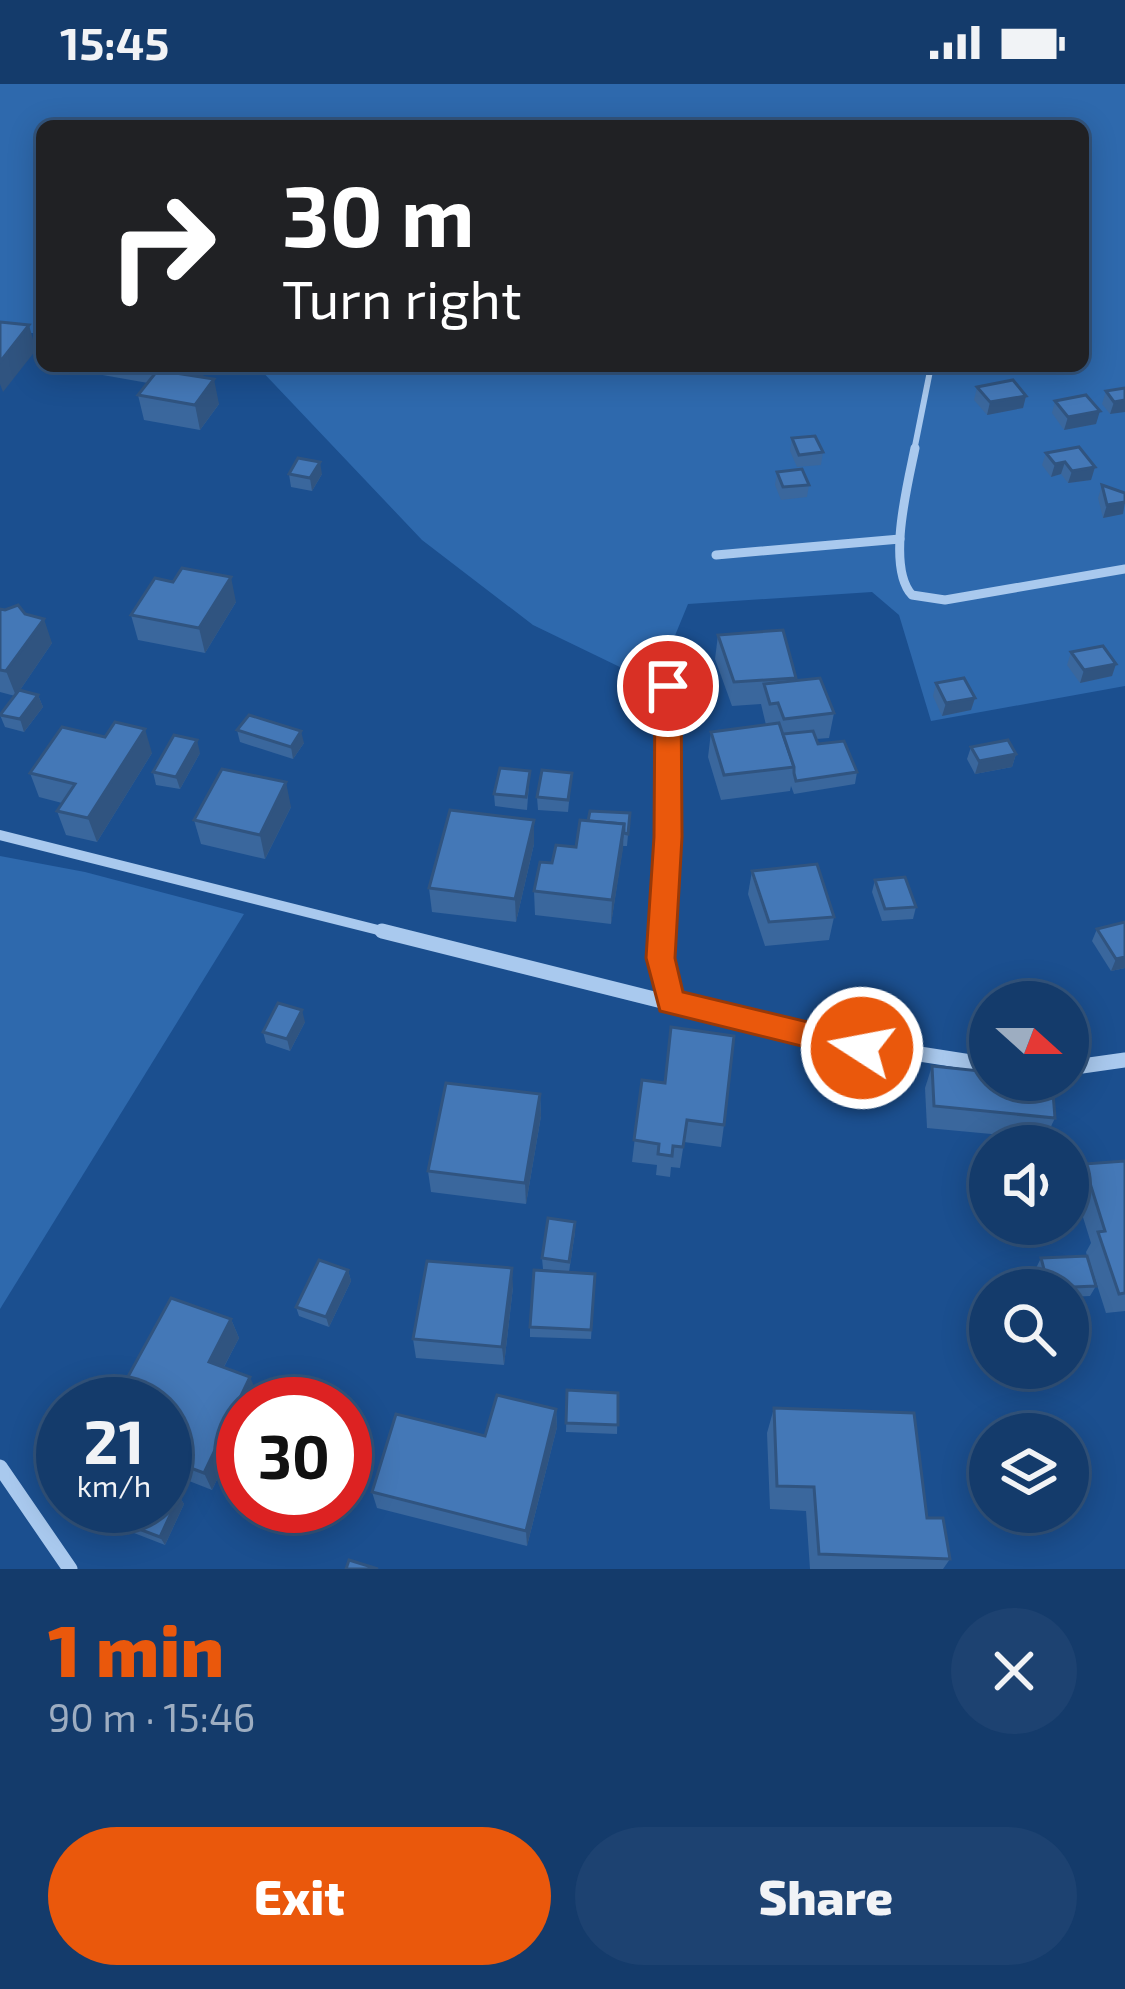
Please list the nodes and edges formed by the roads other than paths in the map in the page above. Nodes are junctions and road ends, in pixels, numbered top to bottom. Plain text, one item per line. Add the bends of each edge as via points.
1 (931, 372) edge
2 (900, 539) junction
3 (716, 555) dead end
4 (1125, 569) edge
5 (668, 686) dead end
6 (0, 835) edge
7 (670, 1002) junction
8 (1125, 1060) edge
9 (969, 1062) edge
10 (1089, 1065) edge
11 (0, 1467) edge
12 (70, 1569) edge

1 - 2 lane
2 - 3 lane
2 - 4 lane via 901,582 931,601
5 - 7 street via 661,958
6 - 7 street
7 - 9 street via 798,1035
8 - 10 street
11 - 12 street

